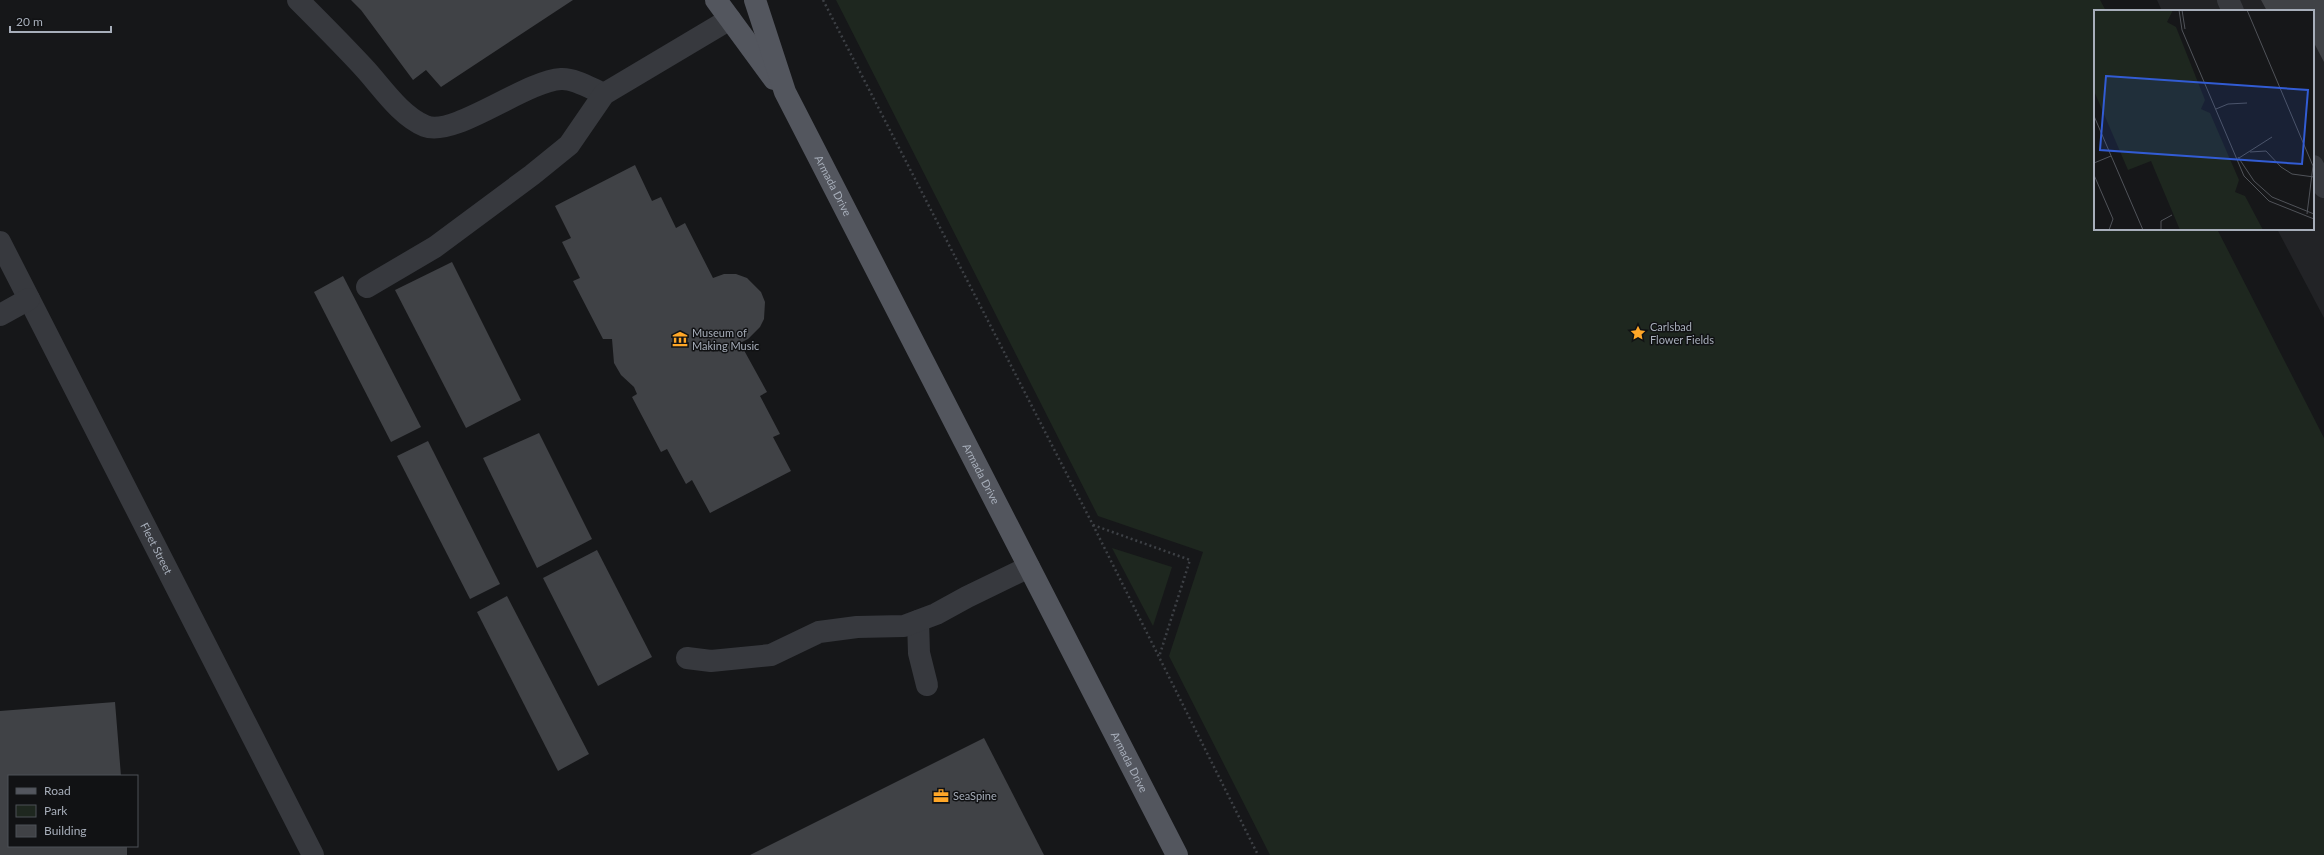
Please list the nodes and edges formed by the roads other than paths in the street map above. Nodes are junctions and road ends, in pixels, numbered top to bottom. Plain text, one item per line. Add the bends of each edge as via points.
1 (298, 0) edge
2 (716, 0) edge
3 (755, 0) edge
4 (2228, 0) edge
5 (2233, 10) edge
6 (730, 19) junction
7 (785, 92) junction
8 (604, 94) junction
9 (2314, 168) edge
10 (2324, 187) edge
11 (0, 242) edge
12 (367, 287) dead end
13 (29, 299) junction
14 (0, 315) edge
15 (1029, 567) junction
16 (918, 621) junction
17 (687, 658) dead end
18 (927, 685) dead end
19 (313, 855) edge
20 (1177, 855) edge

1 - 8 street via 407,115 426,126 441,128 477,114 525,90 562,79
2 - 6 main road, Armada Drive
3 - 7 main road, Armada Drive
4 - 5 street
6 - 7 main road, Armada Drive
6 - 8 street
7 - 15 main road, Armada Drive
8 - 12 street via 569,145 435,247
9 - 10 street
11 - 13 street, Fleet Street
13 - 14 street
13 - 19 street, Fleet Street
15 - 16 street
15 - 20 main road, Armada Drive
16 - 17 street via 904,626 858,627 819,632 770,655 711,661
16 - 18 street via 919,653

